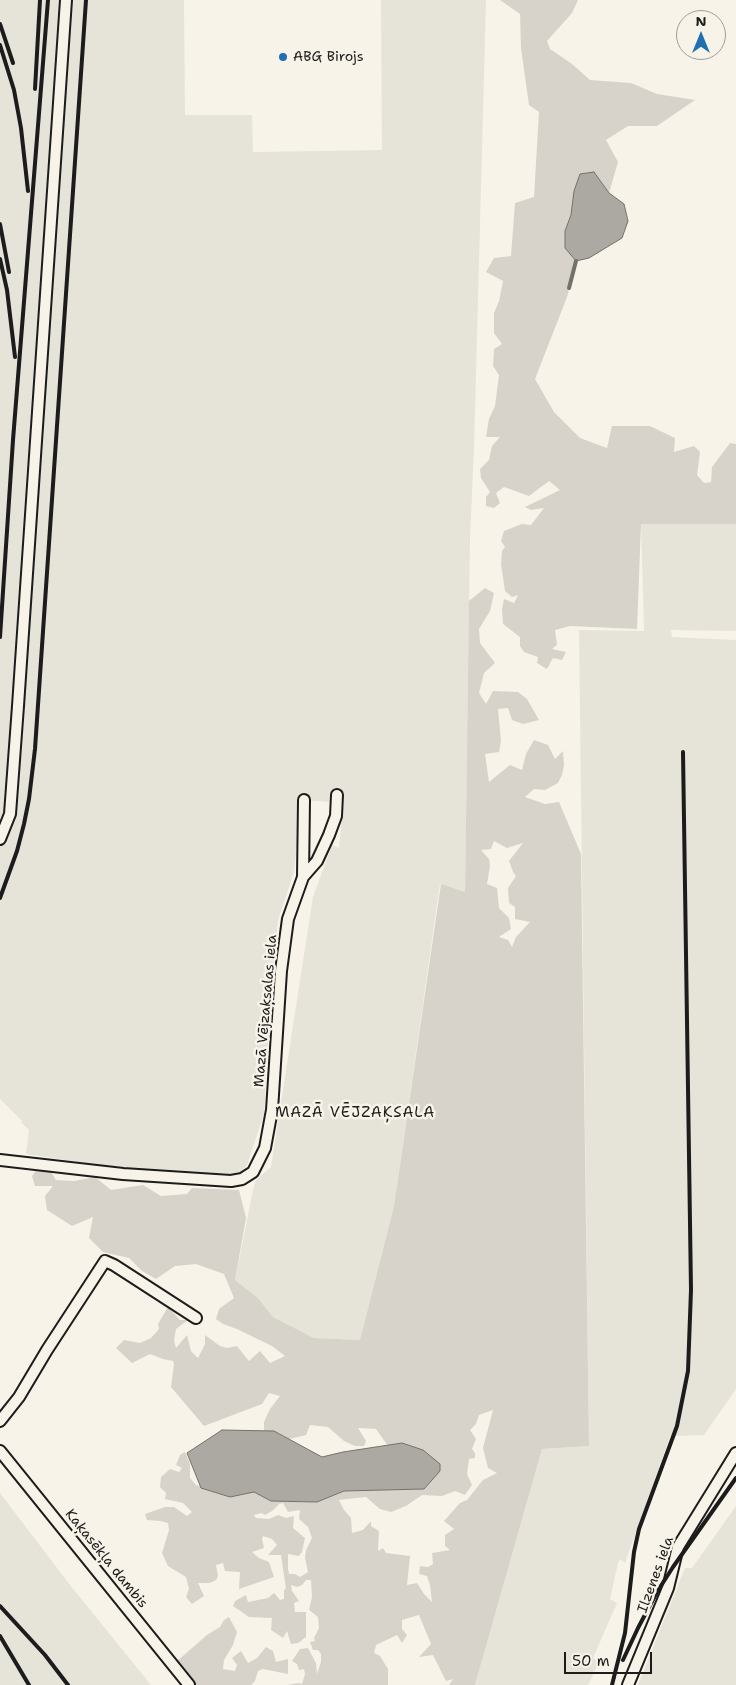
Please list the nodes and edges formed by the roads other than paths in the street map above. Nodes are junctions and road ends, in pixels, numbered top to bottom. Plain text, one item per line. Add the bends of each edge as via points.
1 (66, 0) edge
2 (337, 795) dead end
3 (304, 800) dead end
4 (0, 840) edge
5 (303, 877) junction
6 (0, 1160) edge
7 (196, 1318) dead end
8 (0, 1421) edge
9 (0, 1451) edge
10 (736, 1453) edge
11 (189, 1685) edge
12 (628, 1685) edge

1 - 4 street via 10,814
2 - 5 street via 336,816 329,835 317,861
3 - 5 street
5 - 6 street, Mazā Vējzaķsalas iela via 288,919 281,971 272,1110 265,1148 253,1172 231,1181 123,1174
7 - 8 street via 105,1262 19,1397
9 - 11 street, Kaķasēkļa dambis
10 - 12 street, Ilzenes iela via 678,1547 668,1588

